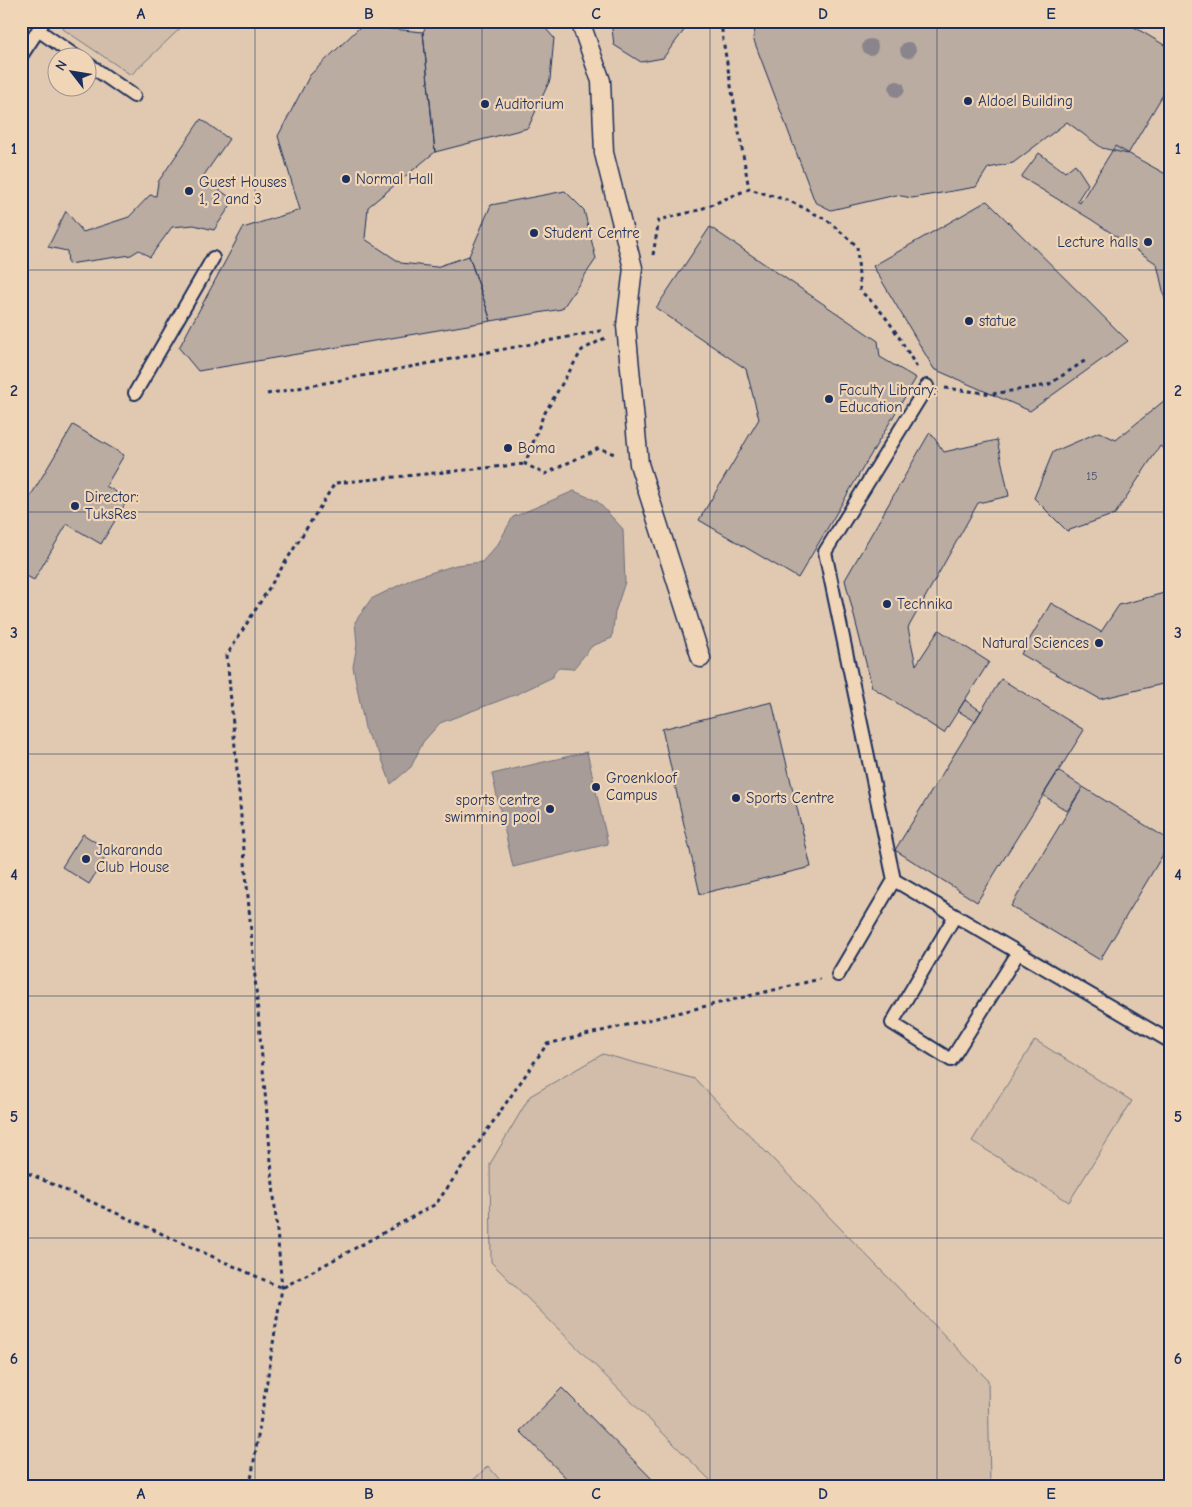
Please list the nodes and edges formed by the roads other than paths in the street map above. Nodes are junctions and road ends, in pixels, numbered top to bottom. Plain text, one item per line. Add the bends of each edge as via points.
1 (580, 21) edge
2 (41, 26) edge
3 (66, 48) edge
4 (21, 56) edge
5 (98, 71) edge
6 (134, 96) dead end
7 (213, 258) dead end
8 (927, 386) road end
9 (135, 393) dead end
10 (701, 658) dead end
11 (894, 880) junction
12 (955, 916) junction
13 (1018, 953) junction
14 (838, 975) road end
15 (1171, 1042) edge

1 - 10 street via 600,82 604,153 633,268 626,326 639,464
2 - 3 lane
2 - 4 lane
5 - 6 lane
7 - 9 lane
8 - 11 lane via 825,552
11 - 12 lane
11 - 14 lane
12 - 13 lane
12 - 13 lane via 892,1023 951,1060
13 - 15 lane

